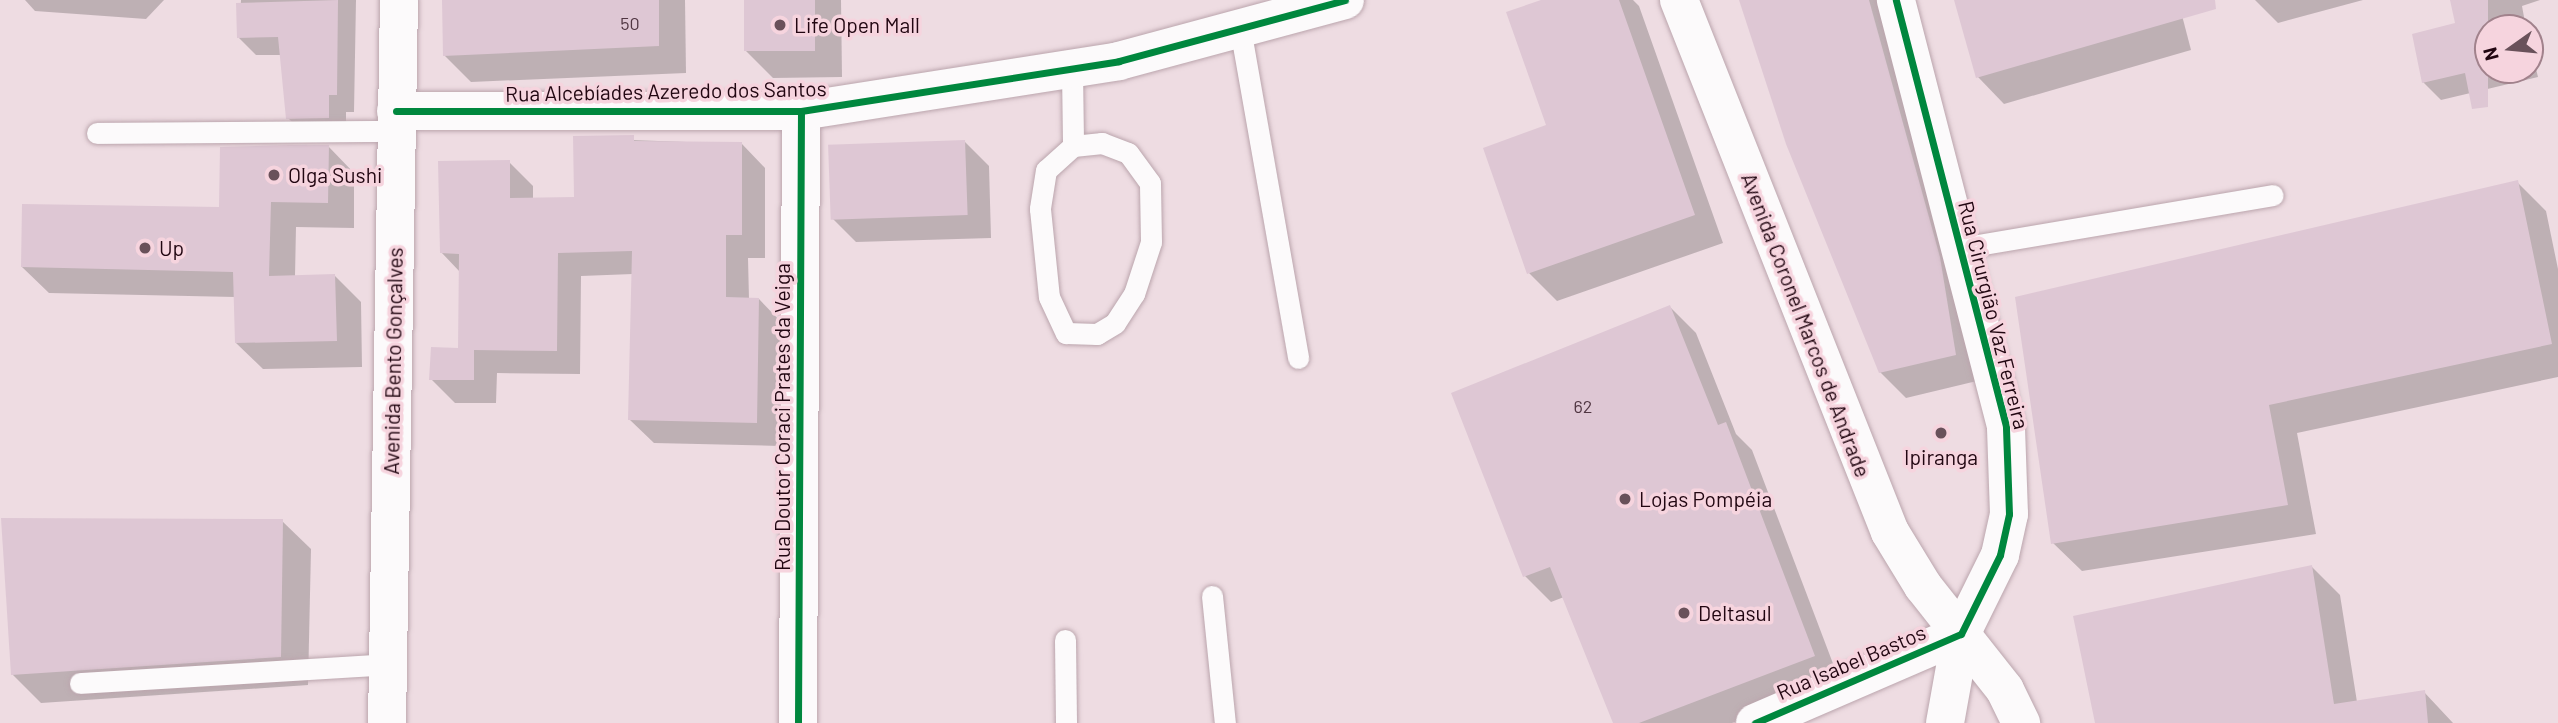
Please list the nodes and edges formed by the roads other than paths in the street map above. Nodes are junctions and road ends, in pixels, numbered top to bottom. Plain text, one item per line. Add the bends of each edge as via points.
1 (399, 0) edge
2 (1345, 0) edge
3 (1679, 0) edge
4 (1896, 0) edge
5 (1302, 6) edge
6 (1240, 28) junction
7 (1072, 70) junction
8 (801, 111) junction
9 (397, 121) junction
10 (97, 133) dead end
11 (1073, 146) junction
12 (2273, 195) dead end
13 (1960, 248) junction
14 (1298, 358) dead end
15 (1212, 596) dead end
16 (1961, 634) junction
17 (1065, 640) dead end
18 (388, 664) junction
19 (80, 683) dead end
20 (387, 723) edge
21 (798, 723) edge
22 (1066, 723) edge
23 (1225, 723) edge
24 (1755, 723) edge
25 (1945, 723) edge
26 (2021, 723) edge

1 - 9 street, Avenida Bento Gonçalves
2 - 5 street, Rua Alcebíades Azeredo dos Santos
3 - 16 street, Avenida Coronel Marcos de Andrade via 1857,459 1890,532
4 - 13 street, Rua Cirurgião Vaz Ferreira
5 - 6 street, Rua Alcebíades Azeredo dos Santos
6 - 7 street, Rua Alcebíades Azeredo dos Santos
6 - 14 lane
7 - 8 street, Rua Alcebíades Azeredo dos Santos
7 - 11 lane
8 - 9 street, Rua Alcebíades Azeredo dos Santos
8 - 21 street, Rua Doutor Coraci Prates da Veiga
9 - 10 lane
9 - 18 street, Avenida Bento Gonçalves
11 - 11 lane via 1046,170 1040,209 1049,296 1066,333 1097,334 1115,323 1134,294 1151,242 1150,183 1128,153 1101,143
12 - 13 lane
13 - 16 street, Rua Cirurgião Vaz Ferreira via 2006,426 2011,475 2000,555
15 - 23 lane
16 - 24 street, Rua Isabel Bastos
16 - 25 street, Rua Cirurgião Vaz Ferreira
16 - 26 street, Avenida Coronel Marcos de Andrade via 2005,690
17 - 22 lane
18 - 19 lane
18 - 20 street, Avenida Bento Gonçalves

